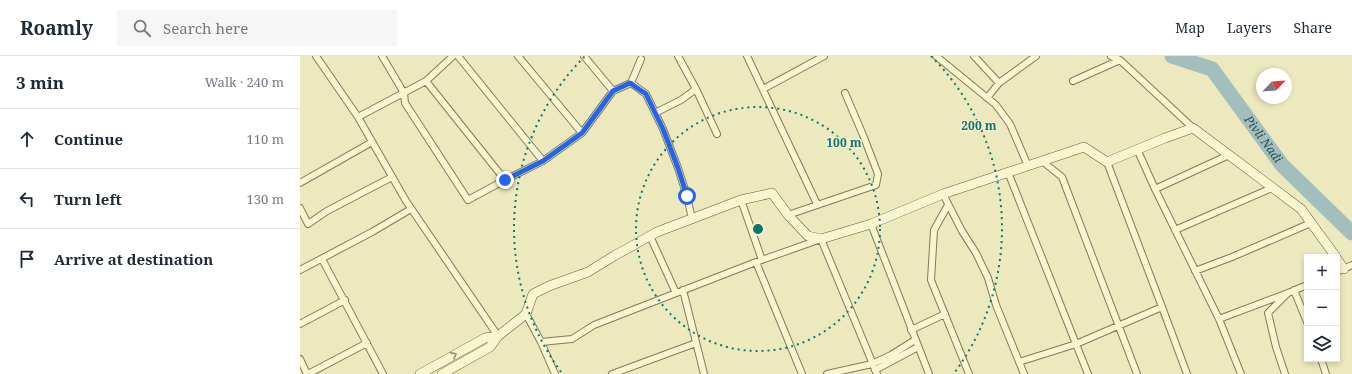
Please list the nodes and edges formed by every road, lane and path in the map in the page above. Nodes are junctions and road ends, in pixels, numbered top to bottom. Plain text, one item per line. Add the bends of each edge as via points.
1 (316, 56) edge
2 (382, 56) edge
3 (453, 56) edge
4 (458, 56) edge
5 (518, 56) edge
6 (584, 56) edge
7 (678, 56) edge
8 (747, 56) edge
9 (824, 56) edge
10 (936, 56) edge
11 (974, 56) edge
12 (1036, 56) edge
13 (1111, 56) edge
14 (643, 57) edge
15 (1120, 60) junction
16 (426, 81) junction
17 (1073, 81) dead end
18 (630, 83) junction
19 (999, 83) junction
20 (696, 89) junction
21 (763, 89) junction
22 (613, 91) junction
23 (404, 92) junction
24 (845, 93) dead end
25 (988, 98) junction
26 (655, 113) junction
27 (358, 118) junction
28 (1193, 128) junction
29 (582, 133) junction
30 (717, 134) dead end
31 (372, 142) junction
32 (1137, 149) junction
33 (1229, 155) junction
34 (543, 161) junction
35 (1042, 161) junction
36 (1106, 162) junction
37 (1028, 166) junction
38 (1008, 172) junction
39 (392, 177) junction
40 (505, 180) junction
41 (300, 183) edge
42 (1272, 188) junction
43 (1155, 189) junction
44 (943, 194) junction
45 (741, 200) junction
46 (817, 204) junction
47 (948, 205) junction
48 (300, 208) edge
49 (411, 209) junction
50 (788, 215) junction
51 (692, 219) junction
52 (1311, 223) junction
53 (871, 224) junction
54 (1175, 230) junction
55 (650, 236) junction
56 (821, 238) junction
57 (1333, 254) edge
58 (322, 259) junction
59 (759, 261) junction
60 (300, 270) edge
61 (1195, 271) junction
62 (1304, 285) edge
63 (683, 290) junction
64 (1291, 291) junction
65 (676, 293) junction
66 (345, 300) junction
67 (1162, 307) junction
68 (526, 314) junction
69 (945, 314) junction
70 (1304, 316) edge
71 (1219, 319) junction
72 (300, 324) edge
73 (1119, 325) junction
74 (911, 330) junction
75 (498, 336) junction
76 (915, 340) junction
77 (541, 342) junction
78 (367, 343) junction
79 (696, 343) junction
80 (1076, 344) junction
81 (918, 348) junction
82 (300, 359) edge
83 (1019, 362) junction
84 (1322, 362) edge
85 (875, 369) edge
86 (308, 374) edge
87 (383, 374) edge
88 (420, 374) edge
89 (442, 374) edge
90 (555, 374) edge
91 (612, 374) edge
92 (704, 374) edge
93 (800, 374) edge
94 (808, 374) edge
95 (826, 374) edge
96 (929, 374) edge
97 (969, 374) edge
98 (1024, 374) edge
99 (1088, 374) edge
100 (1137, 374) edge
101 (1186, 374) edge
102 (1241, 374) edge
103 (1286, 374) edge
104 (1326, 374) edge

1 - 27 street
2 - 23 street
3 - 16 street
4 - 34 street
5 - 29 street
6 - 22 street
7 - 20 street
8 - 21 street
9 - 21 street
10 - 25 street
11 - 19 street
12 - 19 street
13 - 15 street
14 - 18 street
15 - 17 street
15 - 28 street
16 - 23 street
16 - 40 street
18 - 22 street
18 - 26 street via 646,94
19 - 25 street
20 - 26 street
20 - 30 street
21 - 46 street
22 - 29 street
23 - 27 street
23 - 40 street via 405,103 468,200
24 - 46 street via 878,174 876,185
25 - 37 street via 1010,124
26 - 51 street via 678,168
27 - 31 street
28 - 32 street
28 - 33 street
29 - 34 street
31 - 39 street
31 - 41 street
32 - 36 street
32 - 43 street
33 - 42 street
33 - 43 street
34 - 40 street
35 - 36 street via 1084,147
35 - 37 street
35 - 73 street via 1062,177
36 - 67 street
37 - 38 street
38 - 44 street
38 - 80 street
39 - 48 street via 327,211 308,224
39 - 49 street
42 - 52 street via 1300,208
42 - 54 street
43 - 54 street
44 - 47 street
44 - 53 street
45 - 50 street via 772,194
45 - 51 street
45 - 59 street
46 - 50 street
47 - 69 street via 934,230 931,280
47 - 83 street via 988,278
49 - 58 street
49 - 75 street
50 - 56 street via 808,236
51 - 55 street
52 - 57 street
52 - 61 street
53 - 56 street
53 - 74 street
54 - 61 street
55 - 65 street
55 - 68 street via 588,272 533,294
56 - 59 street
56 - 85 street
58 - 60 street
58 - 66 street
59 - 63 street
59 - 93 street
61 - 71 street
62 - 64 street
63 - 65 street
63 - 79 street
64 - 70 street
64 - 71 street
64 - 103 street via 1268,313
65 - 77 street via 594,325 572,339
66 - 72 street
66 - 78 street
67 - 73 street
67 - 101 street
68 - 75 street
68 - 77 street
69 - 74 street
69 - 97 street
71 - 102 street
73 - 80 street
73 - 100 street
74 - 76 street
88 -> 75 street via 485,338
75 - 89 street via 490,347
76 - 81 street
76 - 85 street
77 - 90 street
78 - 86 street
78 - 87 street
79 - 91 street
79 - 92 street
80 - 83 street
80 - 99 street
81 - 85 street
81 - 96 street
82 - 86 street
83 - 98 street
84 - 104 street
85 - 95 street
93 - 94 street

